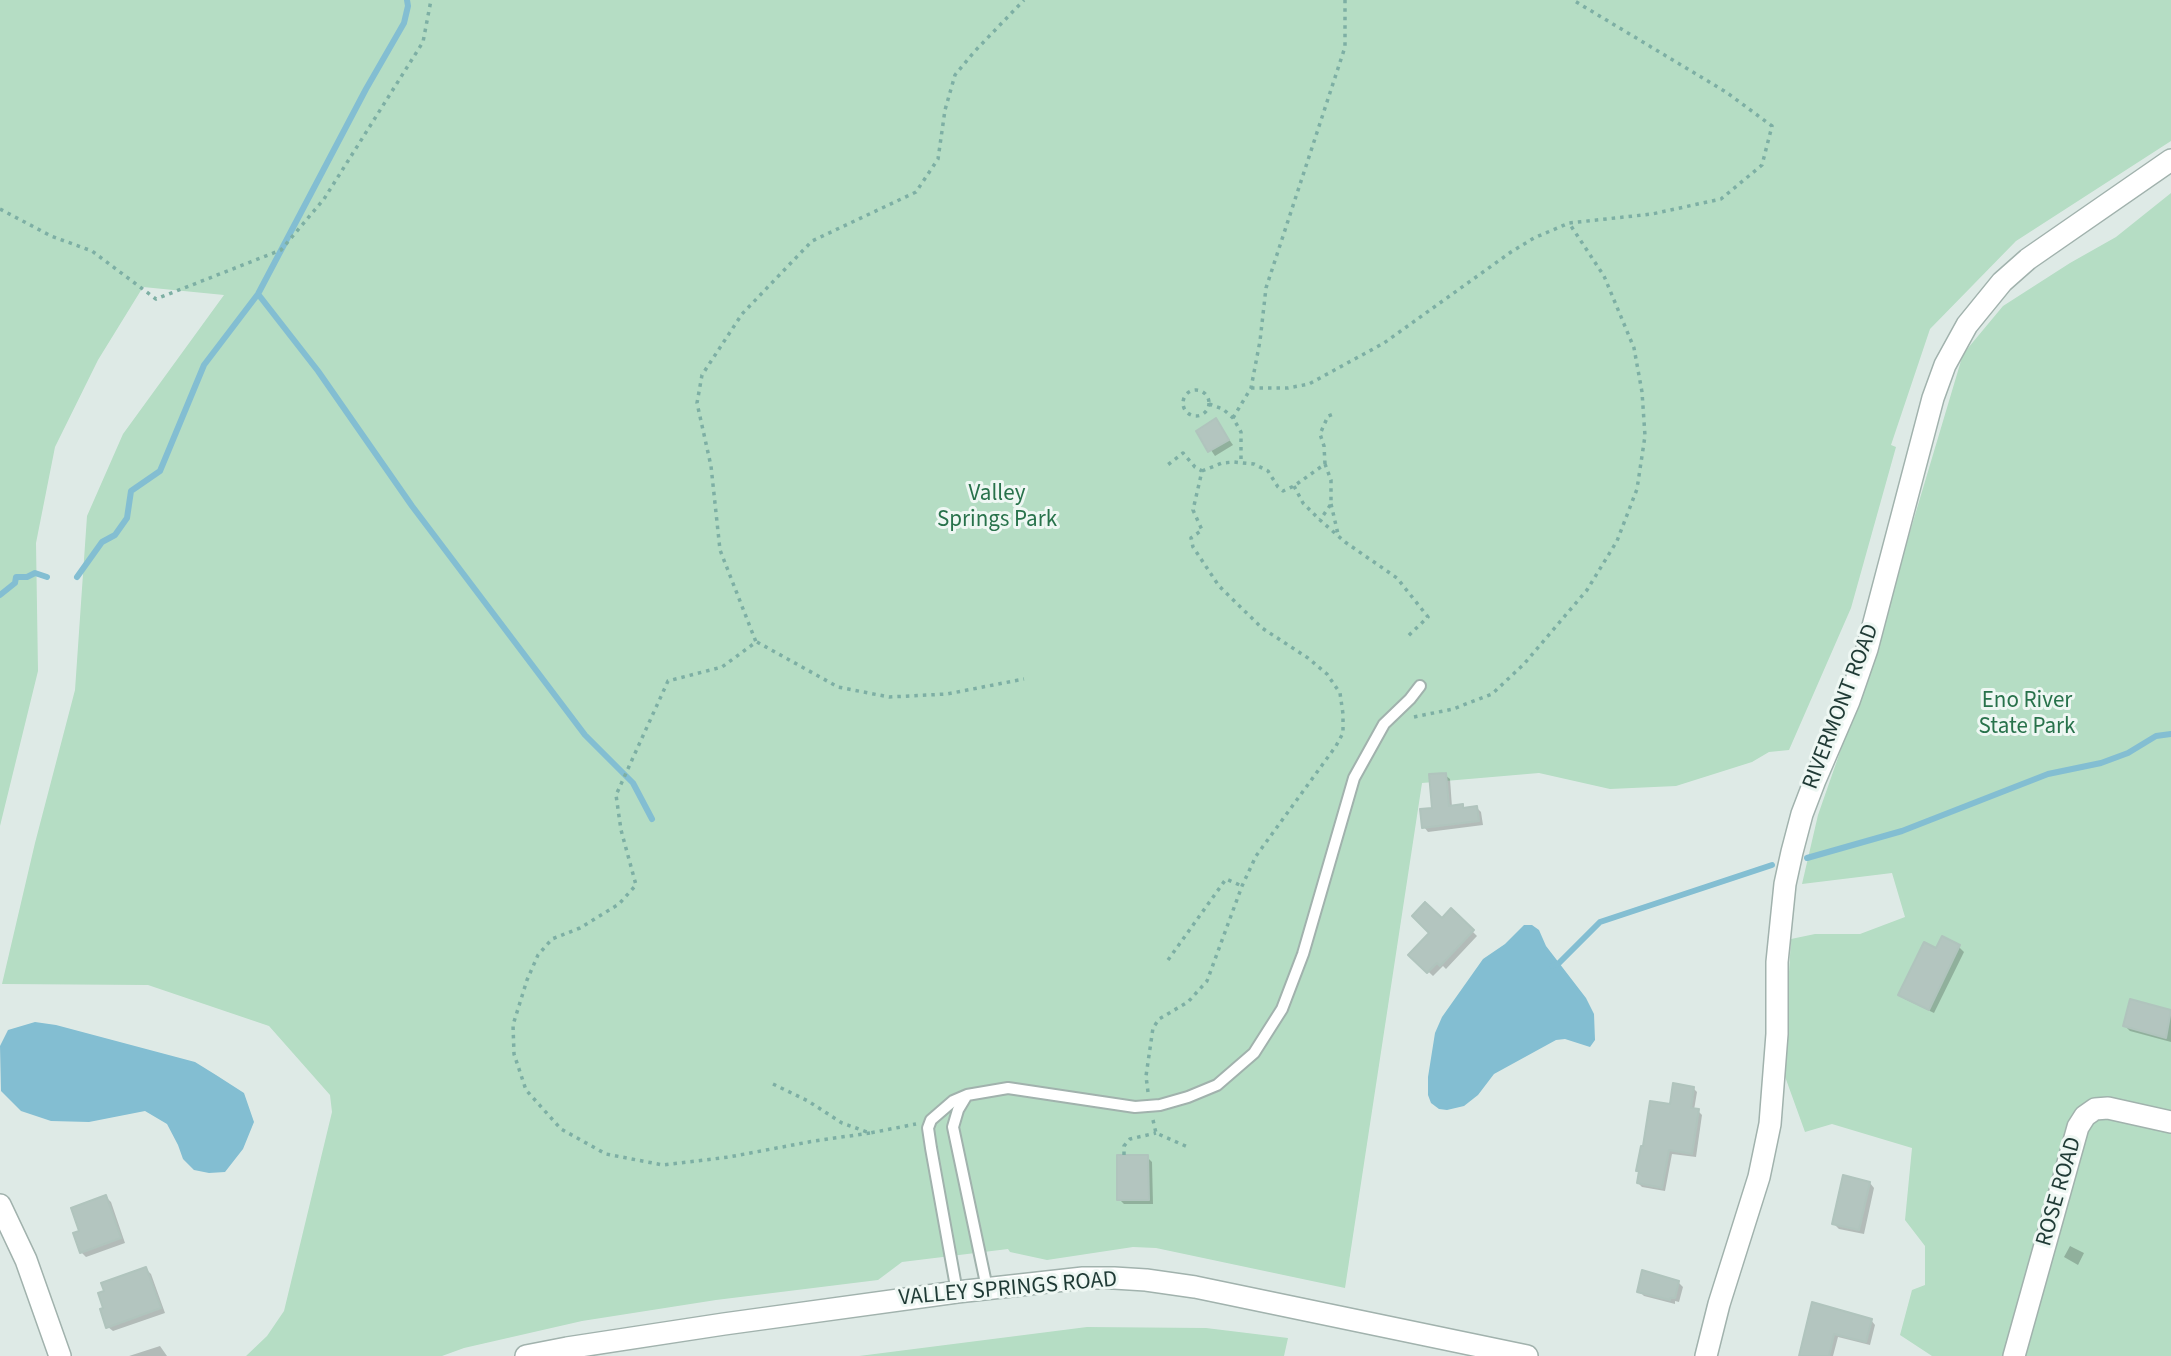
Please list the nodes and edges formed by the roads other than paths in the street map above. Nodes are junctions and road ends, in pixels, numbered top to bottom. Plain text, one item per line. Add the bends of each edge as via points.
1 (2171, 160) edge
2 (1419, 685) dead end
3 (967, 1095) junction
4 (2171, 1122) edge
5 (0, 1205) edge
6 (987, 1288) junction
7 (957, 1292) junction
8 (60, 1356) edge
9 (526, 1356) edge
10 (1527, 1356) edge
11 (1706, 1356) edge
12 (2014, 1356) edge

1 - 11 street, RIVERMONT ROAD via 2002,282 1967,325 1941,376 1867,649 1810,792 1792,852 1777,962 1770,1124
2 - 3 lane via 1384,724 1354,778 1303,954 1282,1009 1254,1052 1217,1085 1150,1106 1008,1087
3 - 6 lane via 953,1127
3 - 7 lane via 953,1101 928,1128
4 - 12 street, ROSE ROAD via 2108,1108 2085,1116 2078,1127
5 - 8 street via 26,1260
6 - 7 street, VALLEY SPRINGS ROAD
6 - 10 street, VALLEY SPRINGS ROAD via 1083,1278 1146,1280
7 - 9 street, VALLEY SPRINGS ROAD

